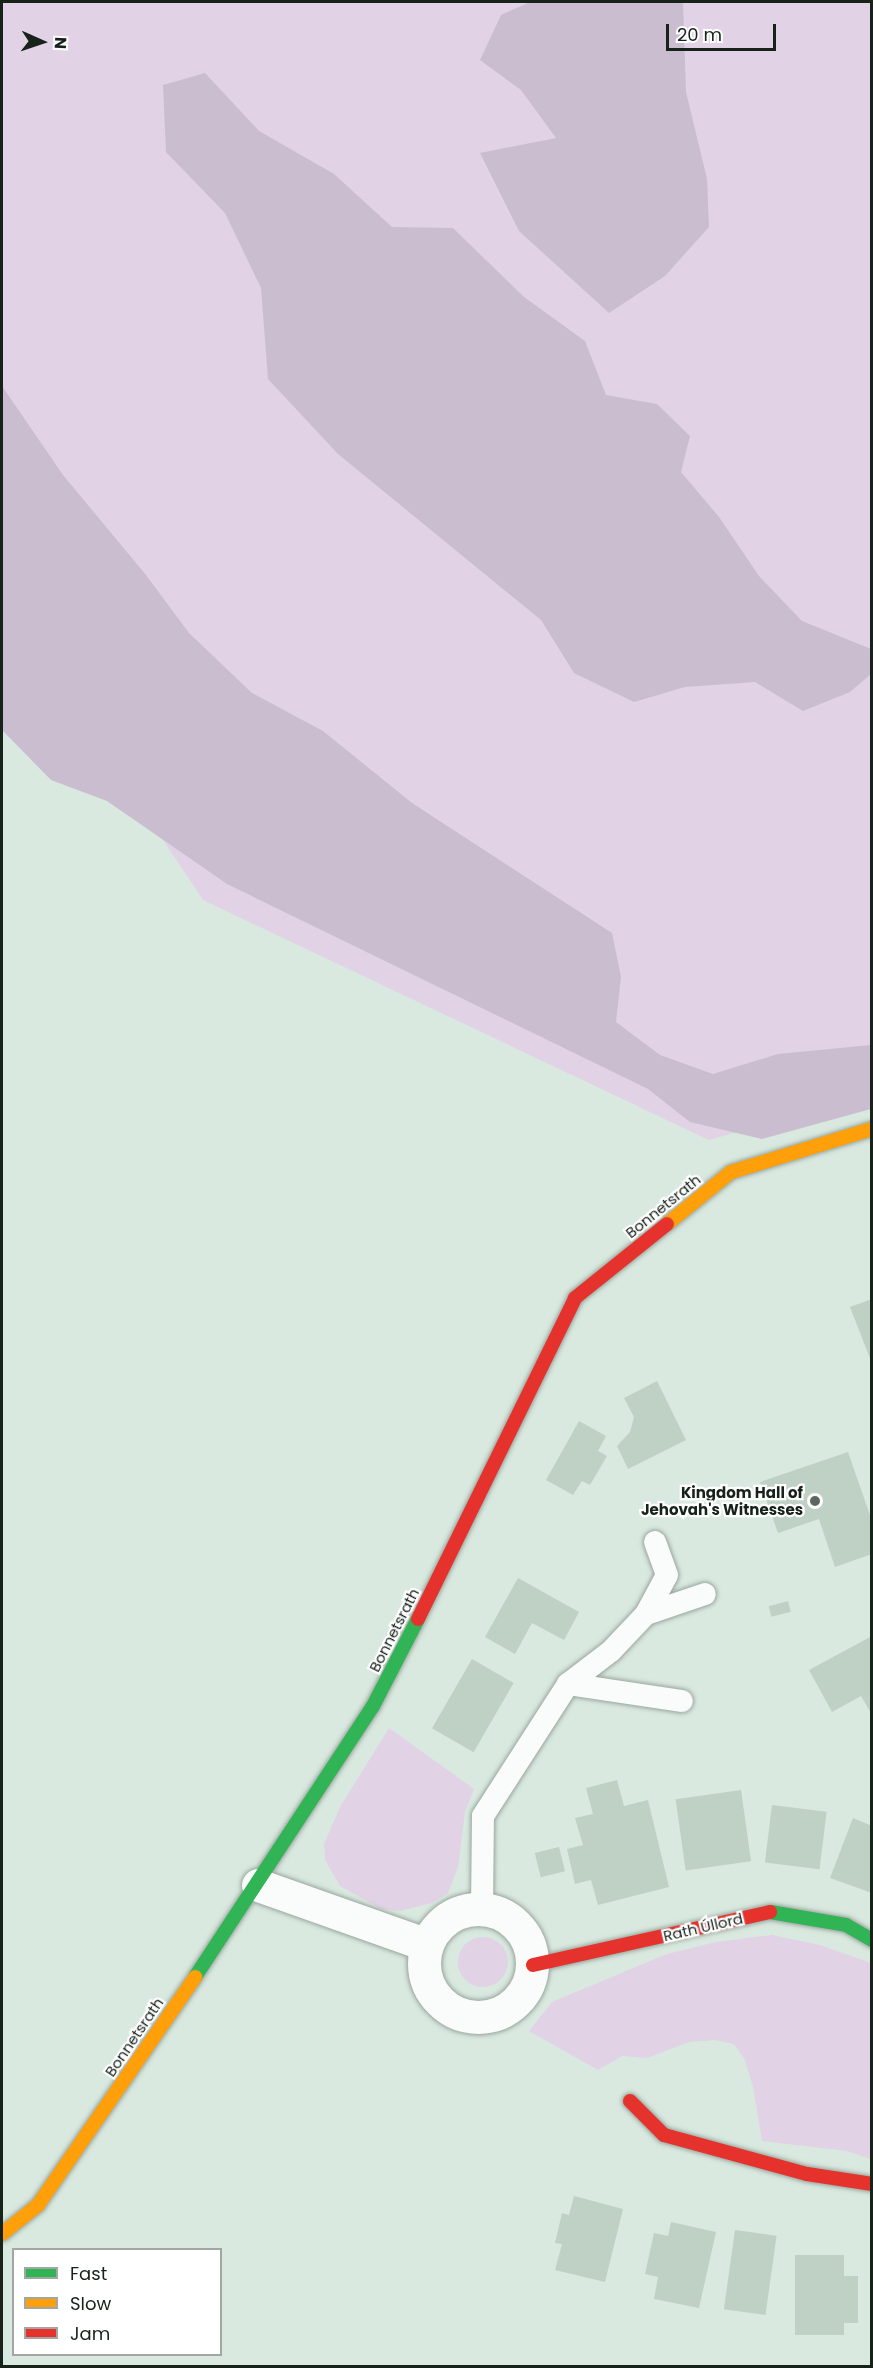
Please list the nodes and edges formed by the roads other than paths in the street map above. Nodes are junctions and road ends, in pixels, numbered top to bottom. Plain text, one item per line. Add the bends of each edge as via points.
1 (872, 1129) edge
2 (655, 1542) dead end
3 (705, 1594) dead end
4 (646, 1614) junction
5 (568, 1684) junction
6 (682, 1701) dead end
7 (258, 1885) junction
8 (482, 1909) junction
9 (872, 1940) edge
10 (427, 1945) junction
11 (533, 1965) junction
12 (630, 2101) dead end
13 (872, 2184) edge
14 (2, 2234) edge

1 - 7 street, Bonnetsrath via 731,1172 575,1298 477,1504 373,1706
2 - 4 lane via 667,1575
3 - 4 lane
4 - 5 lane via 612,1651
5 - 6 lane
5 - 8 lane via 483,1816
7 - 10 street
7 - 14 street, Bonnetsrath via 38,2205
8 - 10 street via 448,1918
8 - 11 street via 498,1913 518,1927 530,1949
9 - 11 street, Rath Úllord via 846,1925 769,1912
10 - 11 street via 424,1962 436,1997 450,2010 467,2016 486,2017 519,2000 529,1984
12 - 13 street via 664,2135 796,2171

